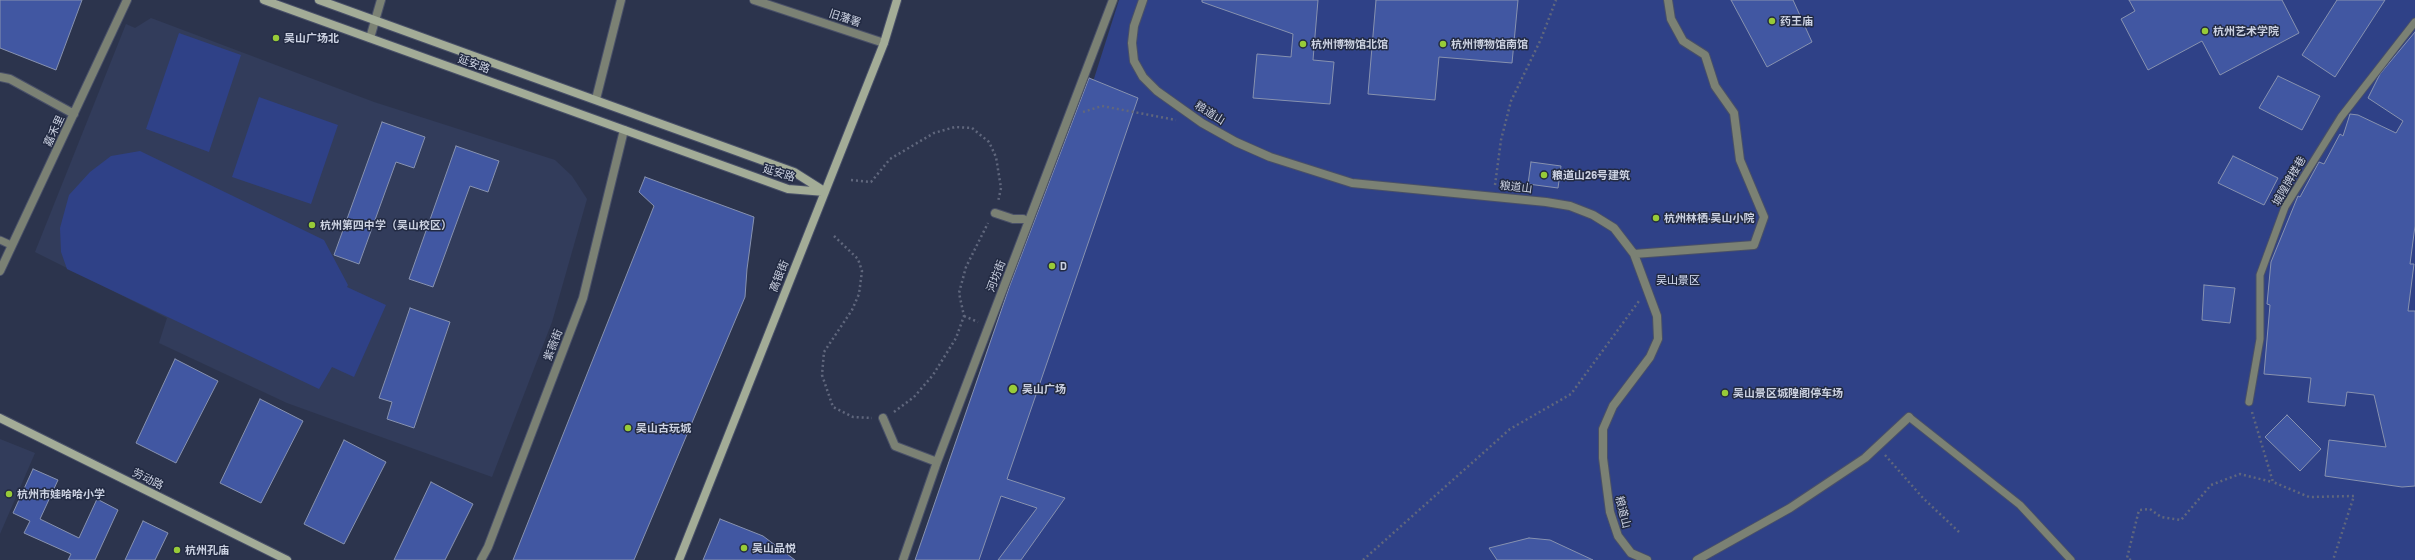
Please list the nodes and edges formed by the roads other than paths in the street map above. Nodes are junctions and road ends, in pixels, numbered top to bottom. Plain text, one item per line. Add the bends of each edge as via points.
1 (127, 0) edge
2 (264, 0) edge
3 (319, 0) edge
4 (381, 0) edge
5 (621, 0) edge
6 (754, 0) edge
7 (897, 0) edge
8 (1113, 0) edge
9 (1143, 0) edge
10 (1668, 0) edge
11 (375, 20) junction
12 (2415, 22) edge
13 (370, 38) junction
14 (884, 43) junction
15 (0, 77) edge
16 (596, 99) junction
17 (74, 114) junction
18 (624, 130) junction
19 (824, 192) junction
20 (995, 213) road end
21 (1023, 219) dead end
22 (0, 240) edge
23 (11, 245) junction
24 (1634, 254) junction
25 (0, 271) edge
26 (2249, 402) road end
27 (1909, 417) joint
28 (0, 418) edge
29 (883, 418) road end
30 (937, 462) junction
31 (287, 560) edge
32 (481, 560) edge
33 (679, 560) edge
34 (903, 560) edge
35 (1647, 560) edge
36 (1697, 560) edge
37 (2071, 560) edge

1 - 17 street, 嘉禾里
2 - 13 main road, 延安路
3 - 11 main road, 延安路
4 - 11 street
5 - 16 street
6 - 14 street, 旧藩署
7 - 14 main road, 高银街
8 - 30 street, 河坊街
9 - 24 street, 粮道山 via 1134,26 1132,44 1134,61 1143,77 1157,91 1202,123 1236,142 1270,157 1352,182 1493,195 1570,206 1593,215 1614,228
10 - 24 street via 1671,19 1683,41 1705,55 1715,86 1734,113 1740,160 1764,217 1754,245
11 - 13 street
11 - 16 main road, 延安路
12 - 26 lane, 城隍牌楼巷 via 2341,117 2285,207 2260,275 2260,339
13 - 18 main road, 延安路
14 - 19 main road, 高银街
15 - 17 street via 10,79
16 - 19 main road, 延安路 via 794,172
17 - 23 street, 嘉禾里
18 - 19 main road, 延安路 via 788,189
18 - 32 street, 紫薇街 via 583,298 488,548
19 - 33 main road, 高银街
20 - 21 street via 1013,219
22 - 23 lane
23 - 25 street, 嘉禾里
24 - 35 street, 粮道山 via 1657,316 1658,339 1650,357 1608,418 1603,429 1602,458 1610,512 1618,536 1631,553
27 - 36 street via 1865,458 1790,508
27 - 37 lane via 2020,506
28 - 31 main road, 劳动路
29 - 30 street via 895,446
30 - 34 street, 河坊街

